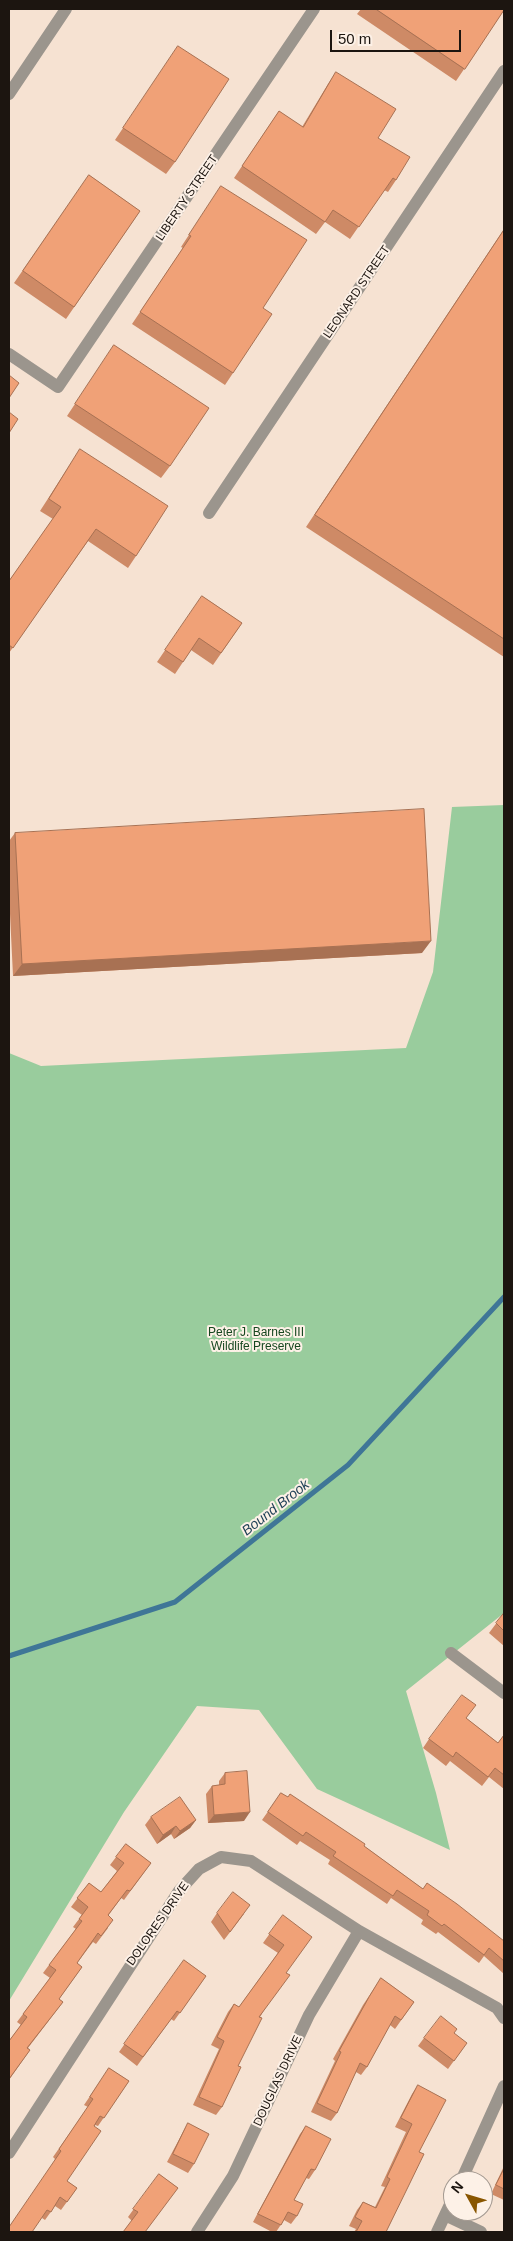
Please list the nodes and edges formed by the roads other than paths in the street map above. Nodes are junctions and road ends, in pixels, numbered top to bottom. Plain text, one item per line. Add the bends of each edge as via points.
1 (66, 9) edge
2 (314, 9) edge
3 (504, 71) edge
4 (9, 94) edge
5 (9, 354) edge
6 (209, 513) dead end
7 (451, 1653) dead end
8 (504, 1693) edge
9 (359, 1931) junction
10 (504, 2018) edge
11 (504, 2086) edge
12 (9, 2153) edge
13 (466, 2171) edge
14 (443, 2219) edge
15 (458, 2221) edge
16 (197, 2232) edge
17 (437, 2232) edge
18 (481, 2232) edge

1 - 4 street
2 - 5 street, LIBERTY STREET via 58,387
3 - 6 street, LEONARD STREET
7 - 8 street
9 - 10 street, DOLORES DRIVE via 496,2008
9 - 12 street, DOLORES DRIVE via 251,1861 221,1857 200,1868 179,1891 152,1931
9 - 16 street, DOUGLAS DRIVE via 309,2015 233,2176
11 - 13 street
14 - 17 street
15 - 18 street

